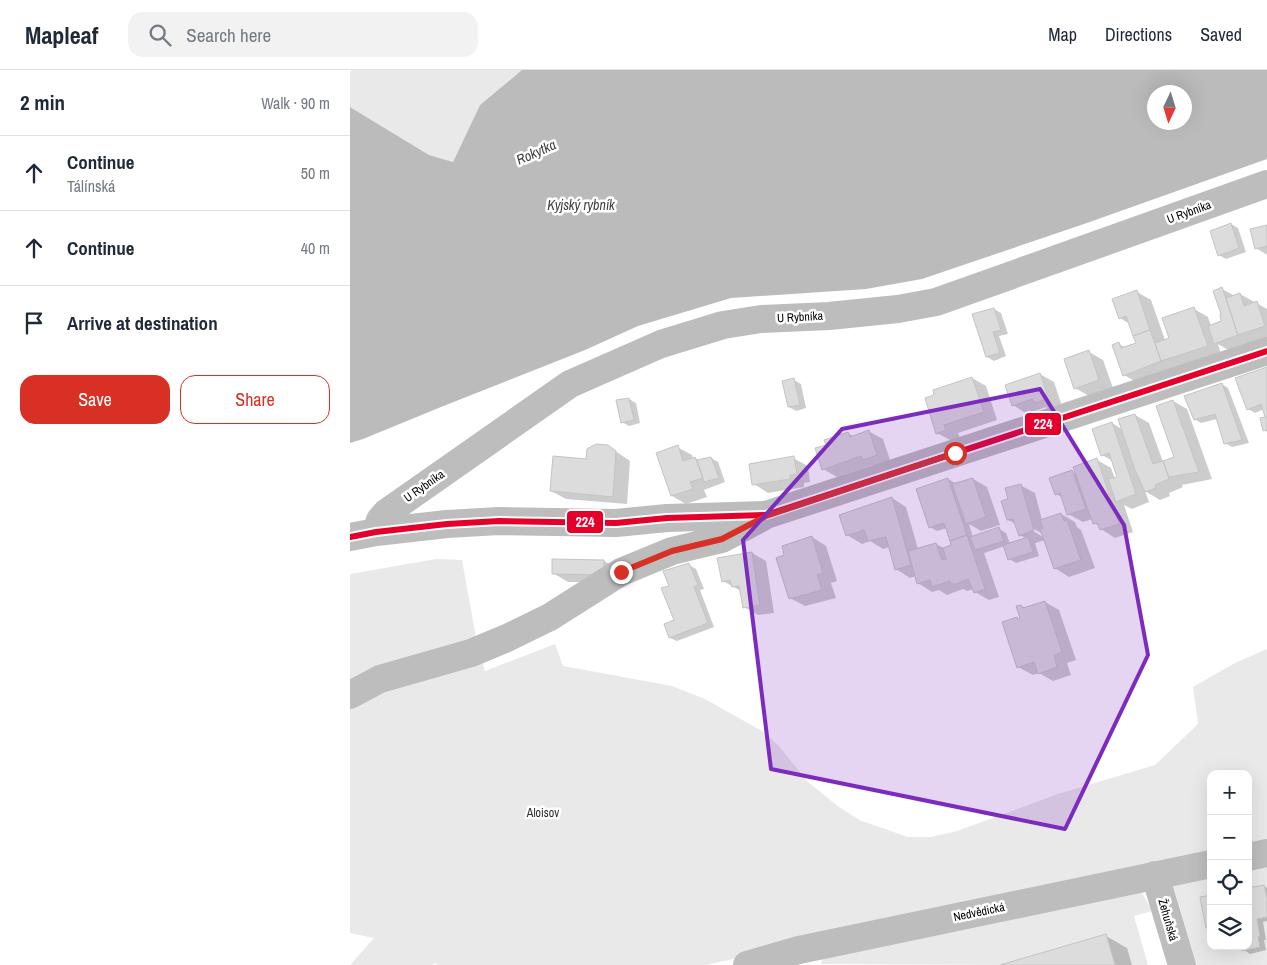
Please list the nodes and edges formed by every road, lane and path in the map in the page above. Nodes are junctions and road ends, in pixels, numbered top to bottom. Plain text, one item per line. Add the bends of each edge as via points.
1 (1267, 184) edge
2 (1267, 351) edge
3 (766, 516) junction
4 (376, 532) junction
5 (350, 537) edge
6 (350, 695) edge
7 (1267, 853) edge
8 (1252, 856) edge
9 (1207, 865) edge
10 (1155, 875) junction
11 (801, 958) edge
12 (748, 965) edge
13 (1182, 965) edge

1 - 4 street, U Rybníka via 936,302 829,316 761,319 723,325 661,344 570,384 386,513
2 - 3 street
3 - 4 street via 667,518 616,523 473,522
3 - 6 street via 722,539 672,551 621,572 550,617 507,638 380,679
4 - 5 street
7 - 8 street
9 - 10 street, Nedvědická
10 - 11 street, Nedvědická
10 - 13 street, Žehuňská
11 - 12 street, Nedvědická

